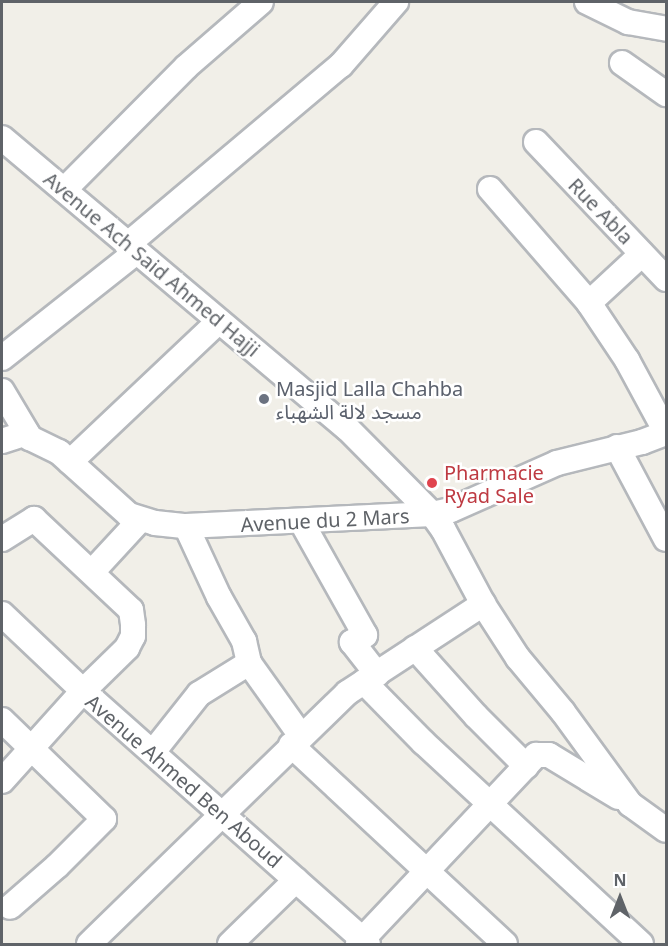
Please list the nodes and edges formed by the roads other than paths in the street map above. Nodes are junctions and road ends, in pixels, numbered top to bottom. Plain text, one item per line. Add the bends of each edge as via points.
1 (261, 2) edge
2 (396, 2) edge
3 (587, 2) edge
4 (666, 29) edge
5 (622, 63) dead end
6 (666, 94) edge
7 (2, 138) edge
8 (536, 142) dead end
9 (490, 189) dead end
10 (64, 190) junction
11 (131, 249) junction
12 (642, 254) junction
13 (666, 279) edge
14 (589, 303) junction
15 (219, 321) junction
16 (2, 357) edge
17 (2, 391) edge
18 (27, 433) junction
19 (666, 433) edge
20 (2, 441) edge
21 (617, 447) junction
22 (70, 462) junction
23 (432, 514) junction
24 (140, 520) junction
25 (301, 521) junction
26 (186, 526) junction
27 (2, 539) edge
28 (666, 539) edge
29 (92, 572) junction
30 (483, 603) junction
31 (2, 614) edge
32 (415, 648) junction
33 (249, 663) junction
34 (370, 678) junction
35 (83, 691) junction
36 (2, 720) edge
37 (296, 741) junction
38 (32, 747) junction
39 (153, 752) junction
40 (526, 766) junction
41 (2, 781) edge
42 (630, 804) junction
43 (491, 805) junction
44 (222, 814) junction
45 (666, 830) edge
46 (428, 872) junction
47 (296, 880) junction
48 (10, 908) dead end
49 (363, 943) edge
50 (89, 945) edge
51 (230, 945) edge
52 (505, 945) edge
53 (641, 945) edge

1 - 10 street via 186,67
2 - 11 street via 341,65
3 - 4 street via 628,22
5 - 6 street
7 - 10 street, Avenue Ach Said Ahmed Hajji
8 - 12 street, Rue Abla
9 - 14 street
10 - 11 street, Avenue Ach Said Ahmed Hajji
11 - 15 street, Avenue Ach Said Ahmed Hajji
11 - 16 street
12 - 13 street, Rue Abla
12 - 14 street
14 - 19 street via 627,360
15 - 22 street
15 - 23 street, Avenue Ach Said Ahmed Hajji via 348,429
17 - 18 street
18 - 20 street
18 - 22 street, Avenue du 2 Mars
19 - 21 street, Avenue du 2 Mars
21 - 23 street, Avenue du 2 Mars via 557,463 451,510
21 - 28 street
22 - 24 street, Avenue du 2 Mars via 121,509
23 - 25 street, Avenue du 2 Mars
23 - 30 street, Avenue Ach Said Ahmed Hajji
24 - 26 street, Avenue du 2 Mars
24 - 29 street
25 - 26 street, Avenue du 2 Mars
25 - 34 street via 365,635 352,642
26 - 33 street via 244,641
27 - 29 street via 34,519
29 - 35 street via 131,610 133,636 127,648
30 - 32 street
30 - 42 street, Avenue Ach Said Ahmed Hajji via 518,658
31 - 35 street, Avenue Ahmed Ben Aboud
32 - 34 street
32 - 40 street
33 - 37 street
33 - 39 street via 199,694
34 - 37 street via 347,693
34 - 43 street via 423,742
35 - 38 street
35 - 39 street, Avenue Ahmed Ben Aboud
36 - 38 street
37 - 44 street
37 - 46 street
38 - 41 street
38 - 48 street via 104,819
39 - 44 street, Avenue Ahmed Ben Aboud
40 - 42 street via 536,755 549,755
40 - 43 street
42 - 45 street, Avenue Ach Said Ahmed Hajji
43 - 46 street
43 - 53 street
44 - 47 street, Avenue Ahmed Ben Aboud
44 - 50 street
46 - 49 street
46 - 52 street
47 - 49 street, Avenue Ahmed Ben Aboud
47 - 51 street

